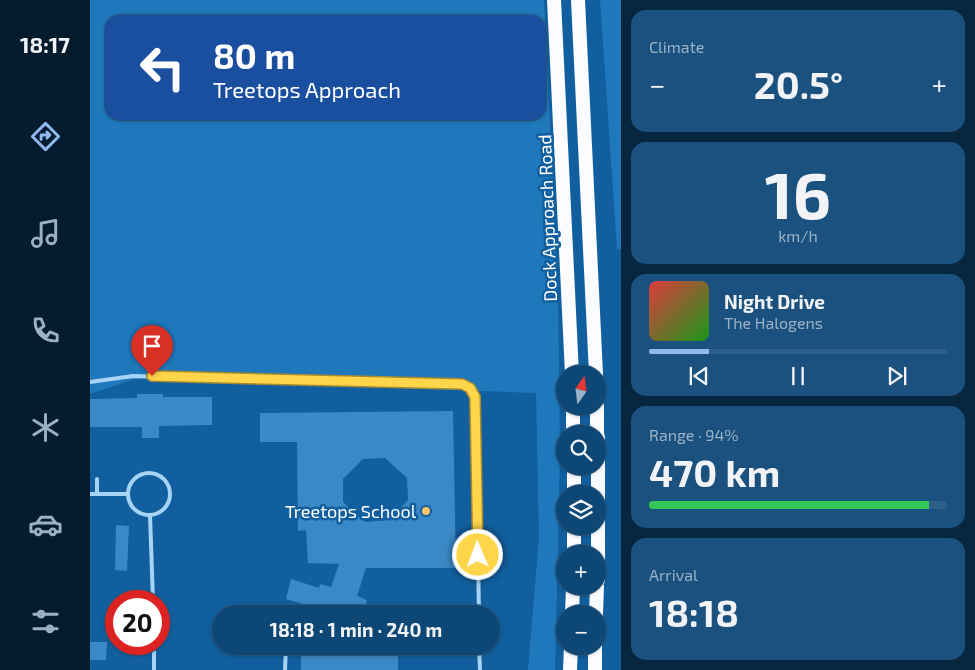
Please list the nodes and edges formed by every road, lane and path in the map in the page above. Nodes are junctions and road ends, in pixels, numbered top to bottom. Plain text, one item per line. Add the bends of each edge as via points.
1 (554, 0) edge
2 (578, 0) edge
3 (572, 365) edge
4 (596, 365) edge
5 (90, 382) edge
6 (167, 474) dead end
7 (598, 475) edge
8 (163, 478) junction
9 (97, 479) dead end
10 (90, 494) edge
11 (97, 494) junction
12 (127, 494) junction
13 (150, 515) junction
14 (598, 545) edge
15 (153, 590) edge
16 (479, 605) edge
17 (154, 655) edge
18 (286, 655) edge
19 (479, 655) edge
20 (571, 655) edge
21 (596, 655) edge
22 (154, 670) edge
23 (285, 670) edge
24 (480, 670) edge
25 (570, 670) edge
26 (595, 670) edge

1 - 3 highway, Dock Approach Road
2 - 4 highway
5 - 16 lane via 133,376 462,384 470,388 475,397
6 - 8 lane
7 - 14 highway
8 - 12 lane via 143,474 132,481
8 - 13 lane via 172,496 163,510
9 - 11 lane
10 - 11 lane
11 - 12 lane
12 - 13 lane via 128,501 137,512
13 - 15 lane
17 - 22 lane
18 - 23 lane
19 - 24 lane
20 - 25 highway
21 - 26 highway

